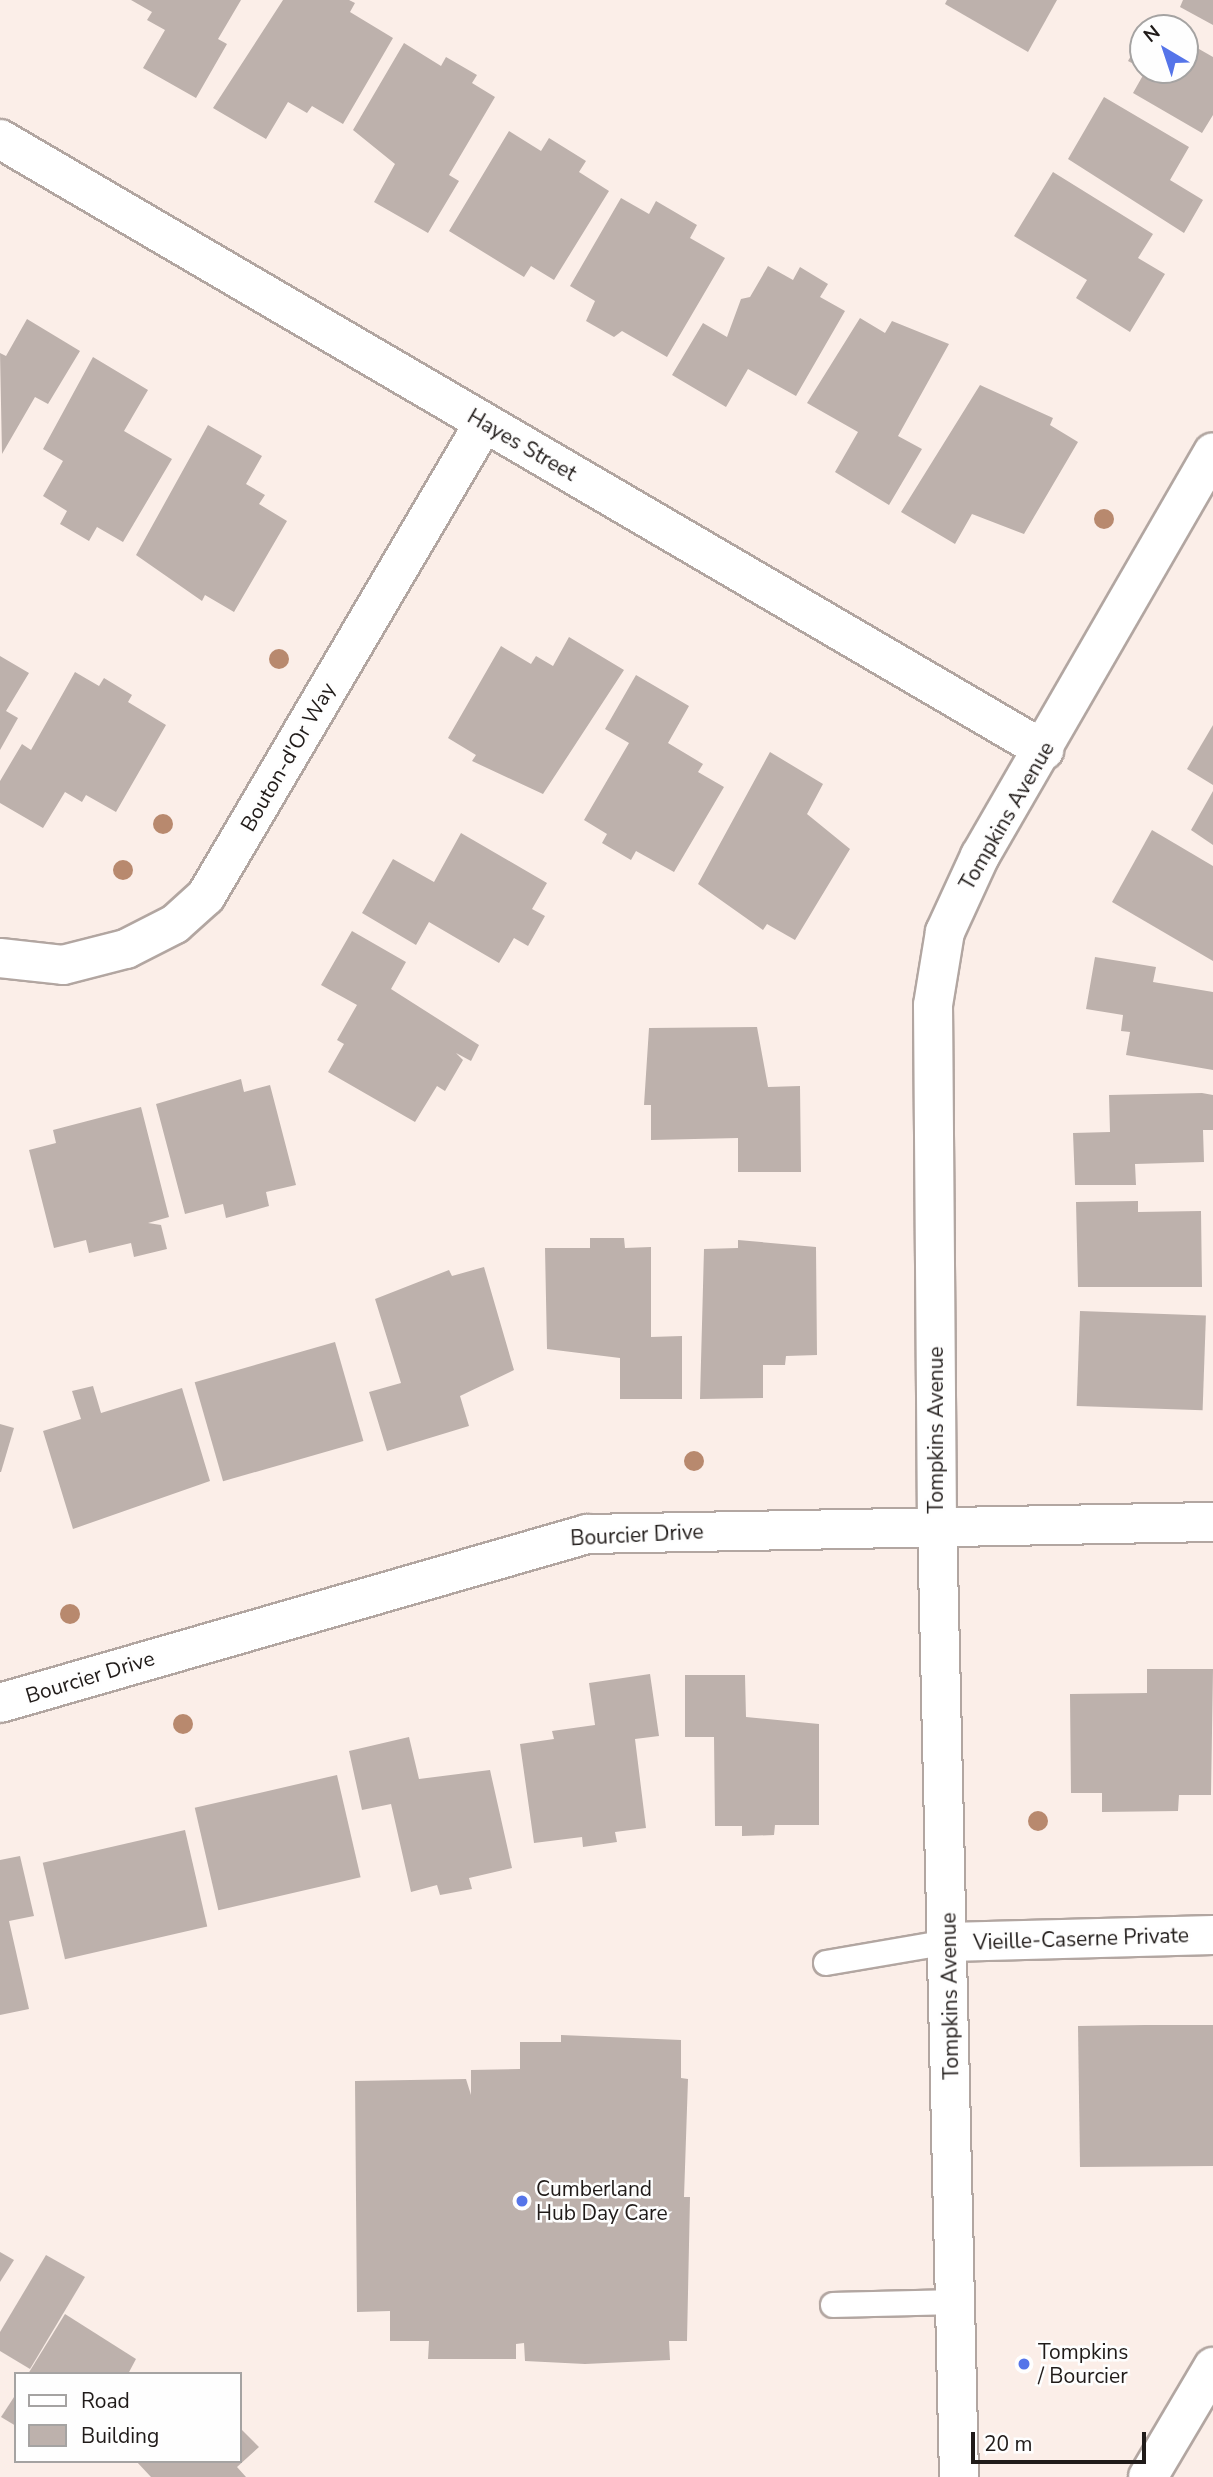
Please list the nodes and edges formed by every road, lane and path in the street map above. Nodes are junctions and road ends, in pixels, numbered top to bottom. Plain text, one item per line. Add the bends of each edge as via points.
1 (0, 139) edge
2 (484, 423) junction
3 (1213, 453) edge
4 (1044, 750) junction
5 (0, 958) edge
6 (1213, 1522) edge
7 (937, 1525) junction
8 (0, 1703) edge
9 (1213, 1935) edge
10 (949, 1942) junction
11 (827, 1963) dead end
12 (956, 2302) junction
13 (833, 2305) dead end
14 (1213, 2367) edge
15 (959, 2477) edge
16 (1148, 2477) edge

1 - 2 street, Hayes Street
2 - 4 street, Hayes Street
2 - 5 street, Bouton-d'Or Way via 206,896 175,924 126,949 63,965
3 - 4 street, Tompkins Avenue
4 - 7 street, Tompkins Avenue via 980,856 945,932 933,1005
6 - 7 street, Bourcier Drive
7 - 8 street, Bourcier Drive via 563,1538
7 - 10 street, Tompkins Avenue
9 - 10 street, Vieille-Caserne Private
10 - 11 lane
10 - 12 street, Tompkins Avenue
12 - 13 lane
12 - 15 street, Tompkins Avenue
14 - 16 street

